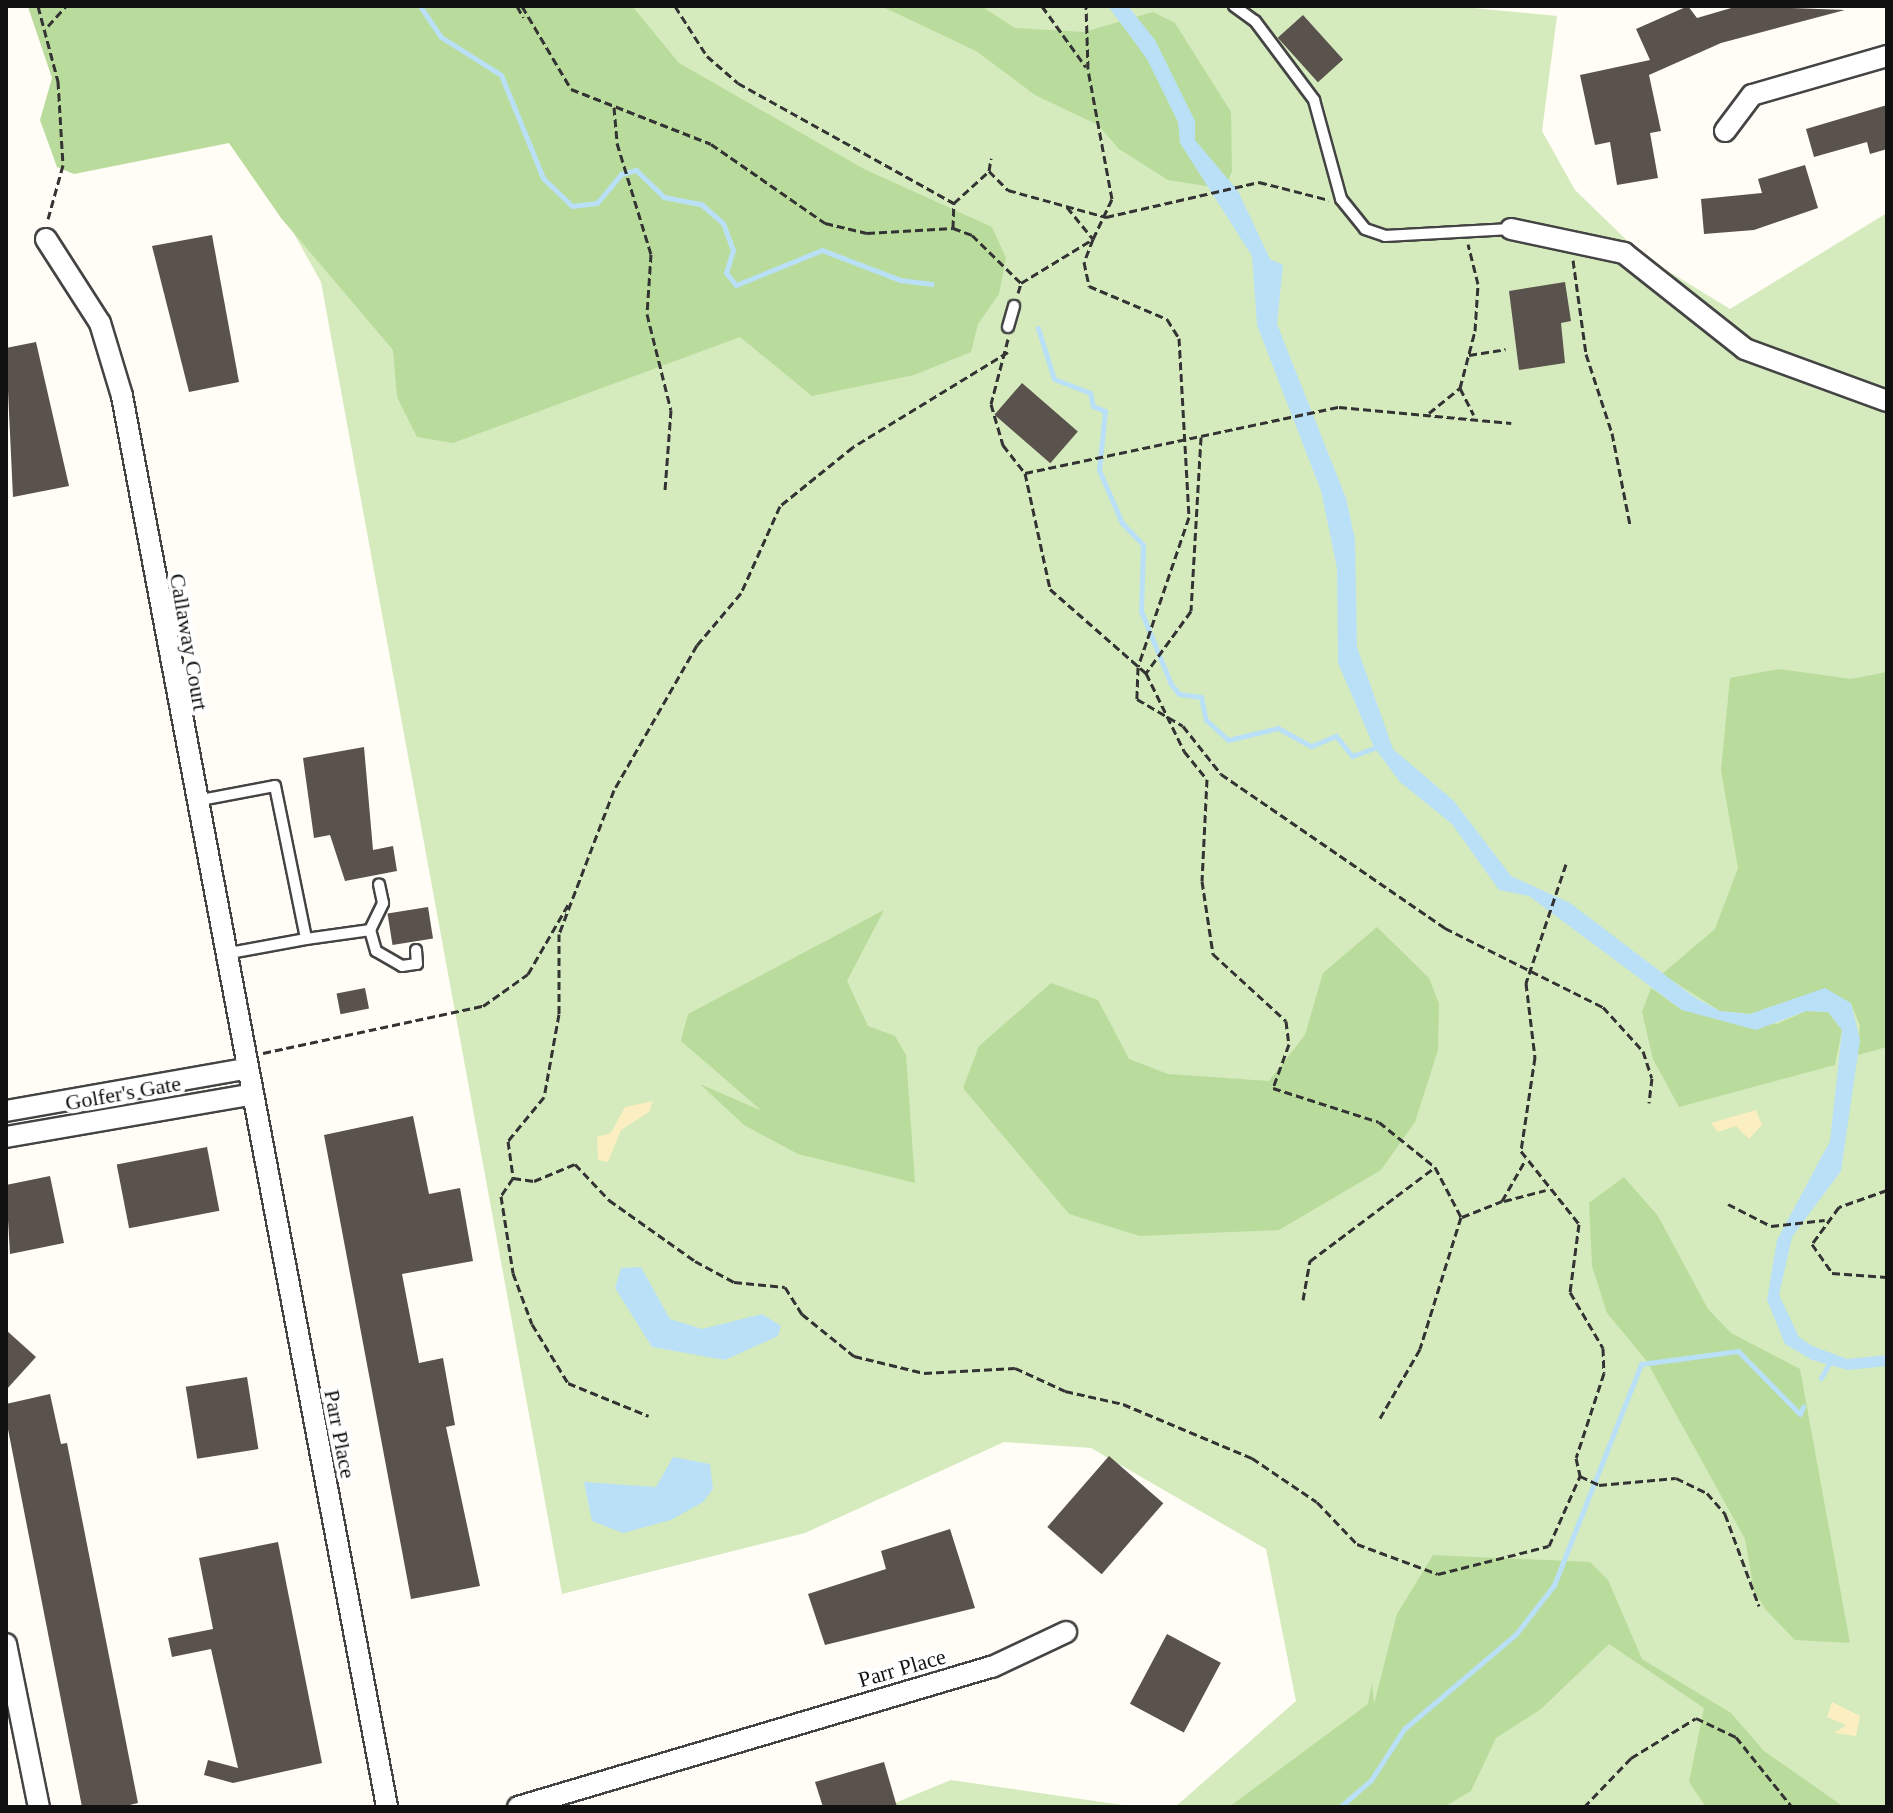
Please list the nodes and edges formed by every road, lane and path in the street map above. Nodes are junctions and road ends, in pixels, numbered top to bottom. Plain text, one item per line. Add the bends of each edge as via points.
1 (38, 6) edge
2 (66, 6) edge
3 (520, 6) edge
4 (675, 6) edge
5 (1042, 6) edge
6 (1086, 6) edge
7 (1234, 6) edge
8 (48, 26) junction
9 (1887, 56) edge
10 (1088, 69) junction
11 (614, 106) junction
12 (1725, 131) dead end
13 (991, 158) dead end
14 (989, 171) junction
15 (1341, 199) junction
16 (954, 203) junction
17 (1067, 207) junction
18 (1106, 217) junction
19 (953, 228) junction
20 (1511, 229) joint
21 (1466, 232) junction
22 (1569, 237) junction
23 (46, 239) joint
24 (1093, 239) junction
25 (1021, 283) junction
26 (1014, 306) joint
27 (1008, 327) joint
28 (1506, 349) dead end
29 (1008, 352) junction
30 (1469, 355) junction
31 (1460, 388) junction
32 (1887, 401) edge
33 (1429, 413) junction
34 (1474, 415) junction
35 (1511, 423) dead end
36 (1201, 437) junction
37 (1183, 441) junction
38 (1025, 473) junction
39 (665, 490) dead end
40 (1630, 525) dead end
41 (1138, 667) junction
42 (1146, 673) junction
43 (1165, 715) junction
44 (194, 801) junction
45 (1566, 864) dead end
46 (379, 884) dead end
47 (569, 903) junction
48 (370, 930) junction
49 (306, 939) junction
50 (416, 950) dead end
51 (222, 955) junction
52 (1529, 966) junction
53 (242, 1063) junction
54 (249, 1095) junction
55 (1649, 1103) dead end
56 (6, 1111) edge
57 (6, 1137) edge
58 (1526, 1159) junction
59 (1435, 1167) junction
60 (513, 1178) junction
61 (1546, 1190) junction
62 (1887, 1190) edge
63 (1502, 1201) junction
64 (1728, 1204) dead end
65 (1461, 1217) junction
66 (1825, 1220) junction
67 (1887, 1277) edge
68 (1303, 1300) dead end
69 (649, 1416) dead end
70 (1380, 1418) dead end
71 (1580, 1477) junction
72 (1759, 1606) dead end
73 (1066, 1632) dead end
74 (6, 1644) edge
75 (39, 1807) edge
76 (387, 1807) edge
77 (518, 1807) edge
78 (1584, 1807) edge
79 (1792, 1807) edge

1 - 8 path
2 - 8 path
3 - 11 path via 571,89
4 - 16 path via 707,56 738,83
5 - 10 path
6 - 10 path
7 - 15 lane via 1255,21 1314,100
8 - 23 path via 63,165
9 - 12 street via 1752,95
10 - 18 path via 1113,181
11 - 19 path via 711,144 825,223 867,233
11 - 39 path via 622,158 651,254 647,314 671,410
13 - 14 path
14 - 16 path
14 - 17 path via 1008,190
15 - 18 path via 1310,201 1259,182
15 - 21 lane via 1351,218 1385,236
16 - 19 path
17 - 18 path
17 - 24 path
18 - 24 path
19 - 25 path via 972,235
20 - 21 lane
20 - 22 street
21 - 30 path via 1479,310
22 - 32 street via 1624,253 1726,338 1766,360
22 - 40 path via 1586,354 1612,433
23 - 44 street, Callaway Court via 100,323 122,396
24 - 25 path
24 - 37 path via 1084,262 1089,286 1167,319 1179,338
25 - 26 path
26 - 27 lane
27 - 29 path
28 - 30 path
29 - 38 path via 991,404 1003,445
29 - 47 path via 853,447 780,506 747,582 697,645 614,790 595,855
30 - 31 path
31 - 33 path
31 - 34 path
33 - 34 path
33 - 36 path via 1332,409
34 - 35 path
36 - 37 path
36 - 42 path via 1191,611
37 - 38 path
37 - 41 path via 1189,517
38 - 41 path via 1050,589
41 - 42 path
41 - 43 path via 1137,699
42 - 43 path
43 - 52 path via 1221,774 1445,928
43 - 59 path via 1207,779 1202,881 1213,954 1286,1021 1289,1044 1273,1088 1379,1122
44 - 49 lane via 275,786
44 - 51 street, Callaway Court
45 - 52 path
46 - 48 lane via 383,903
47 - 53 path via 528,974 483,1006
47 - 60 path via 559,934 559,1014 544,1097 508,1141
48 - 49 lane
48 - 50 lane via 376,951 390,963 417,964
49 - 51 lane
51 - 53 street, Callaway Court
52 - 55 path via 1603,1007 1627,1030 1652,1078
52 - 58 path via 1535,1057 1521,1151
53 - 54 street, Parr Place
53 - 56 street, Golfer's Gate
54 - 57 street, Golfer's Gate
54 - 76 street, Parr Place
58 - 61 path
58 - 63 path
59 - 65 path
59 - 68 path via 1310,1261
60 - 69 path via 501,1196 513,1273 532,1324 568,1383
60 - 71 path via 534,1181 575,1164 609,1200 695,1261 734,1282 785,1287 802,1314 854,1356 924,1373 1015,1368 1065,1391 1123,1404 1252,1458 1317,1502 1357,1544 1438,1574 1549,1546
61 - 63 path
61 - 71 path via 1579,1224 1570,1292 1603,1348 1604,1373 1576,1458
62 - 66 path via 1857,1196
63 - 65 path
64 - 66 path via 1771,1226
65 - 70 path via 1420,1349
66 - 67 path via 1812,1244 1820,1264 1846,1278
71 - 72 path via 1599,1485 1676,1478 1707,1493 1725,1514
73 - 77 street, Parr Place via 992,1667
74 - 75 street
78 - 79 path via 1631,1758 1696,1718 1736,1737

